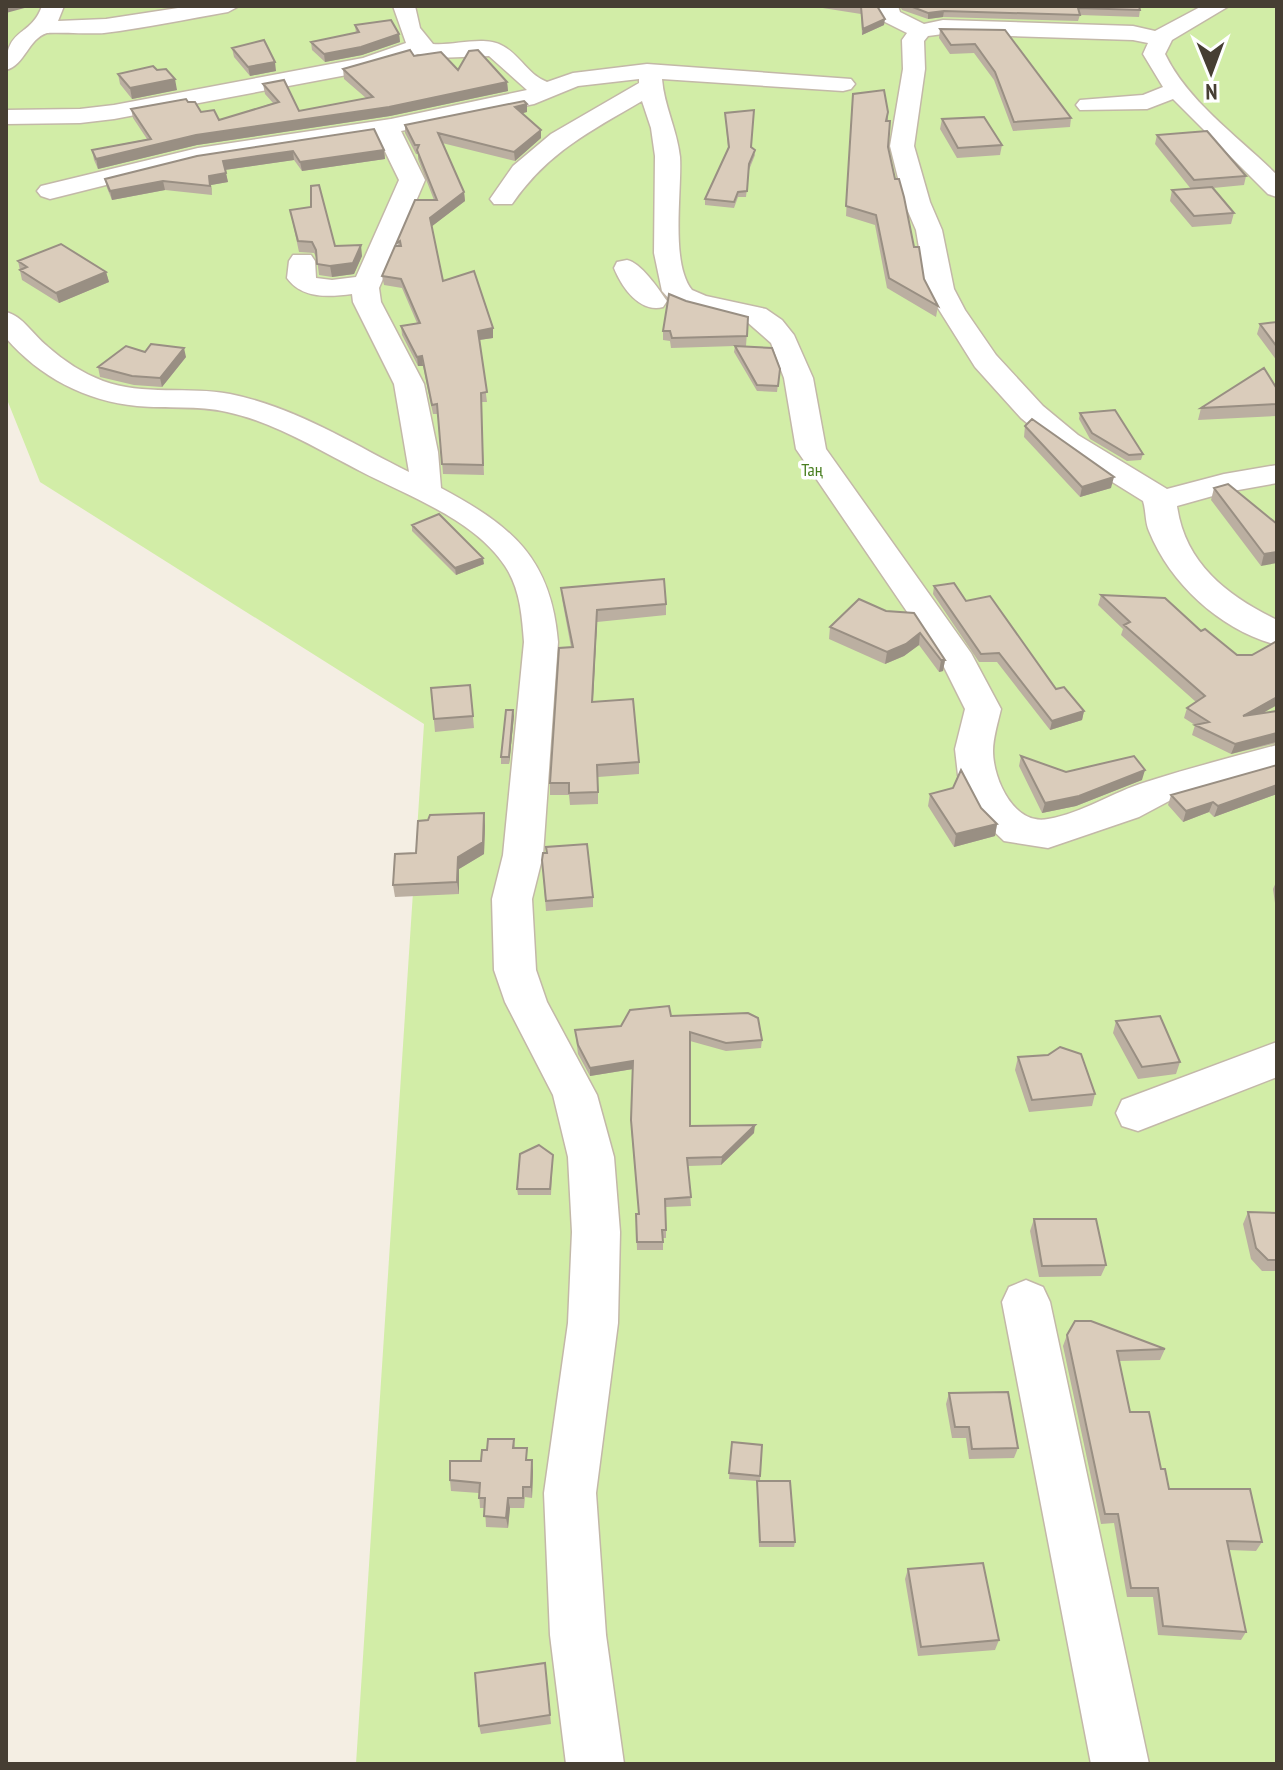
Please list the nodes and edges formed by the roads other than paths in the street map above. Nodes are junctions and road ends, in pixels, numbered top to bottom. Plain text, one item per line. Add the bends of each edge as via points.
1 (228, 6) edge
2 (404, 6) edge
3 (887, 6) edge
4 (1218, 6) edge
5 (1187, 13) edge
6 (49, 15) edge
7 (921, 31) junction
8 (1161, 39) junction
9 (419, 46) junction
10 (6, 63) edge
11 (913, 78) junction
12 (650, 79) junction
13 (884, 83) dead end
14 (843, 84) dead end
15 (544, 89) junction
16 (1178, 89) junction
17 (1088, 105) dead end
18 (6, 117) edge
19 (391, 126) junction
20 (1277, 189) edge
21 (50, 191) dead end
22 (503, 199) dead end
23 (302, 261) dead end
24 (668, 269) junction
25 (368, 283) junction
26 (653, 301) dead end
27 (6, 320) edge
28 (1277, 474) edge
29 (426, 492) junction
30 (1160, 501) junction
31 (1277, 634) edge
32 (1277, 758) edge
33 (1277, 1059) edge
34 (1138, 1113) dead end
35 (1026, 1302) dead end
36 (595, 1764) edge
37 (1120, 1764) edge

1 - 6 street via 80,28 53,28
2 - 9 street
3 - 7 street via 891,16
4 - 5 street
5 - 8 street
6 - 10 street
7 - 8 street via 989,27 1133,33
7 - 11 street via 913,40
8 - 16 street via 1154,54 1157,64
9 - 15 street via 495,50 529,83
9 - 18 street via 368,64 114,112
11 - 13 street
11 - 30 street via 902,146 929,230 940,289 951,310 985,361 1032,412
12 - 14 street
12 - 15 street via 592,76
12 - 22 street via 560,139 522,171
12 - 24 street via 652,104 665,137
15 - 19 street via 526,99
16 - 17 street via 1147,102
16 - 20 street
19 - 21 street via 198,155
19 - 25 street via 388,134 412,180
23 - 25 street via 301,278 310,286
24 - 26 street via 629,273
24 - 32 street via 681,296 767,321 792,354 811,449 959,661 983,709 974,749 977,775 995,809 1018,831 1048,834 1156,792
25 - 29 street via 367,302 409,384
27 - 29 street via 42,361 102,390 234,404 292,426
28 - 30 street
29 - 36 street via 474,520 512,553 539,610 541,642 524,840 512,899 515,970 575,1095 591,1157 596,1232 593,1323 570,1493 578,1635
30 - 31 street via 1164,530 1192,576 1228,610
33 - 34 street
35 - 37 street

